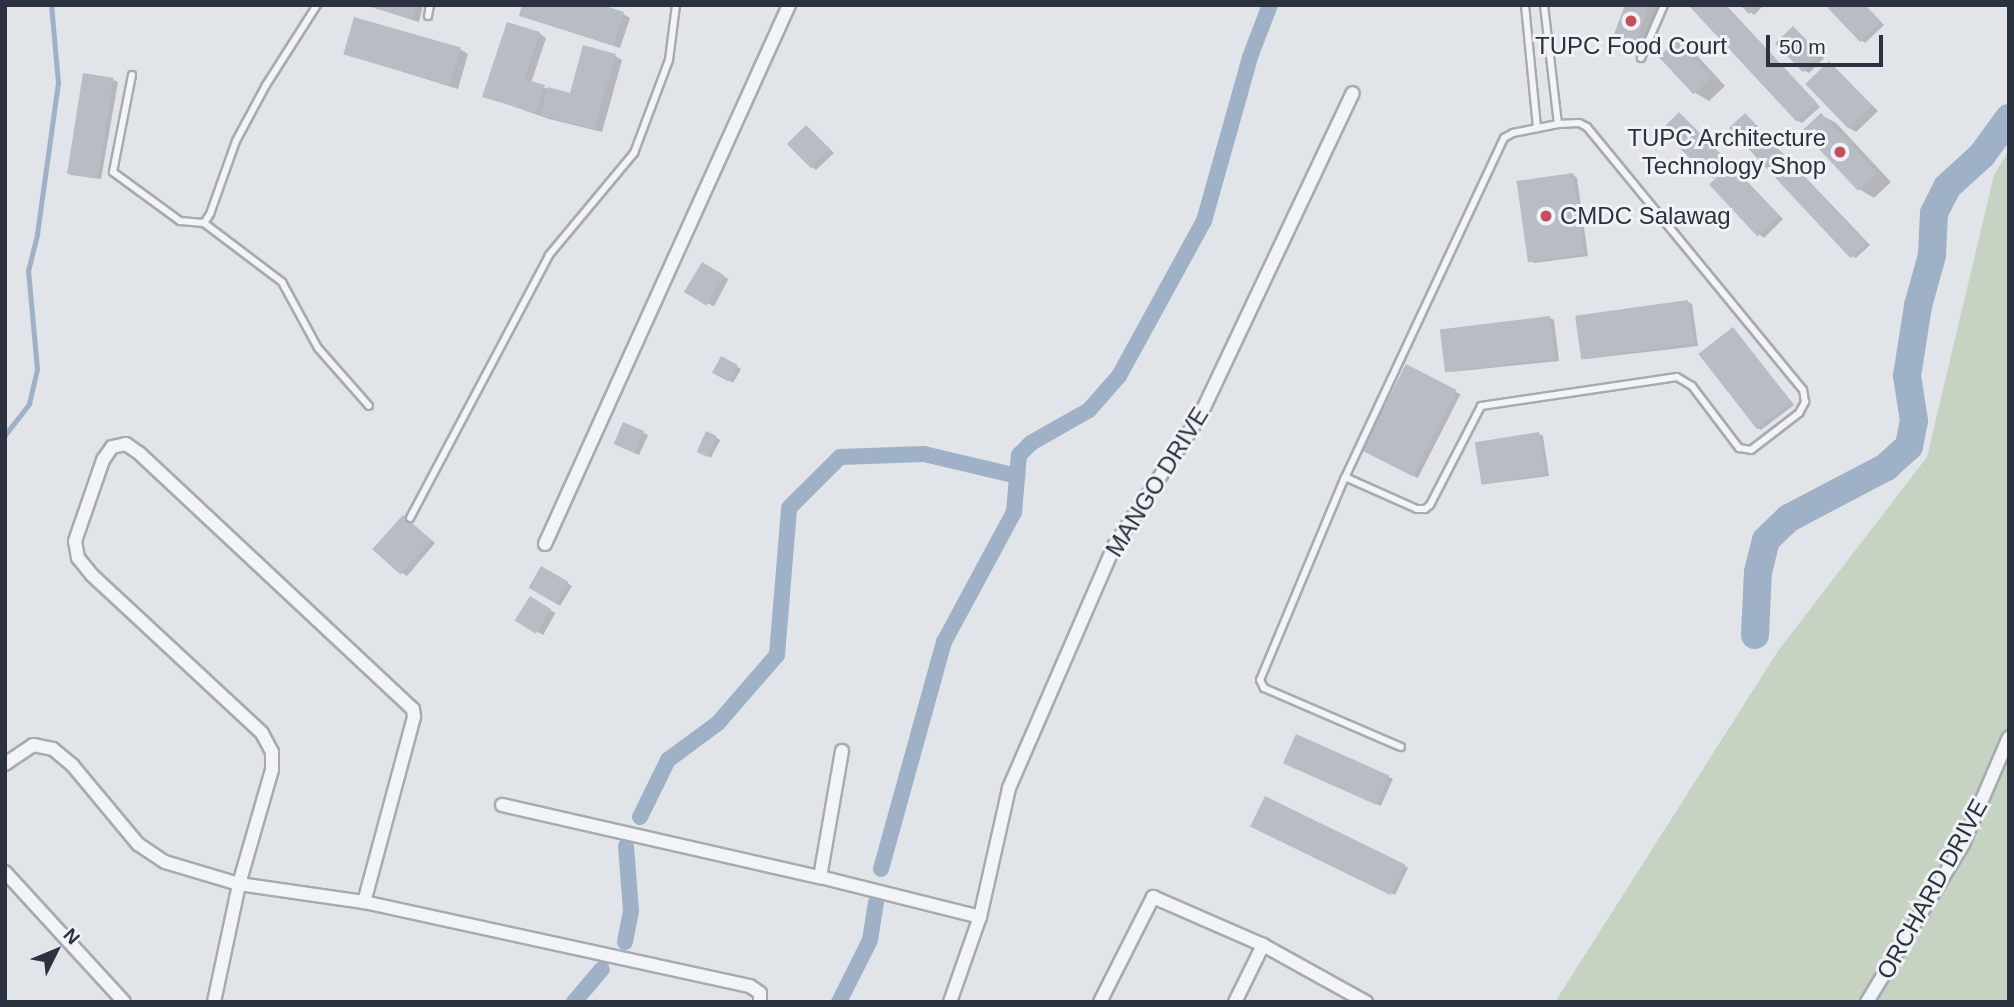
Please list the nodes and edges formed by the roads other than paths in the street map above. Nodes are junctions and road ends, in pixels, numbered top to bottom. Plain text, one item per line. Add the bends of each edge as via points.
1 (317, 5) edge
2 (430, 5) edge
3 (676, 5) edge
4 (789, 5) edge
5 (1525, 5) edge
6 (1544, 5) edge
7 (1664, 5) edge
8 (428, 16) dead end
9 (1641, 58) dead end
10 (132, 75) dead end
11 (1353, 93) dead end
12 (1558, 124) junction
13 (1537, 128) junction
14 (204, 223) junction
15 (369, 406) dead end
16 (1345, 477) junction
17 (410, 517) dead end
18 (545, 544) dead end
19 (2009, 737) edge
20 (1401, 747) dead end
21 (842, 751) dead end
22 (5, 764) edge
23 (502, 805) dead end
24 (5, 872) edge
25 (820, 877) junction
26 (239, 884) junction
27 (364, 902) junction
28 (980, 918) junction
29 (1263, 945) junction
30 (124, 1002) edge
31 (214, 1002) edge
32 (760, 1002) edge
33 (950, 1002) edge
34 (1100, 1002) edge
35 (1235, 1002) edge
36 (1366, 1002) edge
37 (1867, 1002) edge

1 - 14 lane via 236,141
2 - 8 lane
3 - 17 lane via 669,60 634,153 549,255
4 - 18 street
5 - 13 lane
6 - 12 lane
7 - 9 lane
10 - 14 lane via 113,172 180,220
11 - 28 street, MANGO DRIVE via 1200,416 1114,546 1009,788
12 - 13 lane
12 - 16 lane via 1579,123 1593,133 1803,390 1805,401 1798,413 1745,451 1692,386 1677,377 1503,401 1481,406 1475,414 1425,509
13 - 16 lane via 1513,133 1499,146
14 - 15 lane via 282,282 318,348
16 - 20 lane via 1260,680 1264,688
19 - 37 street, ORCHARD DRIVE via 1963,844
21 - 25 street
22 - 26 street via 33,745 53,749 149,854
23 - 25 street
24 - 30 street
25 - 28 street
26 - 27 street
26 - 27 street via 271,771 272,752 262,733 78,558 75,541 103,460 112,447 126,444 139,453 413,709
26 - 31 street
27 - 32 street via 750,986 760,993
28 - 33 street, MANGO DRIVE
29 - 34 street via 1153,897
29 - 35 street
29 - 36 street

